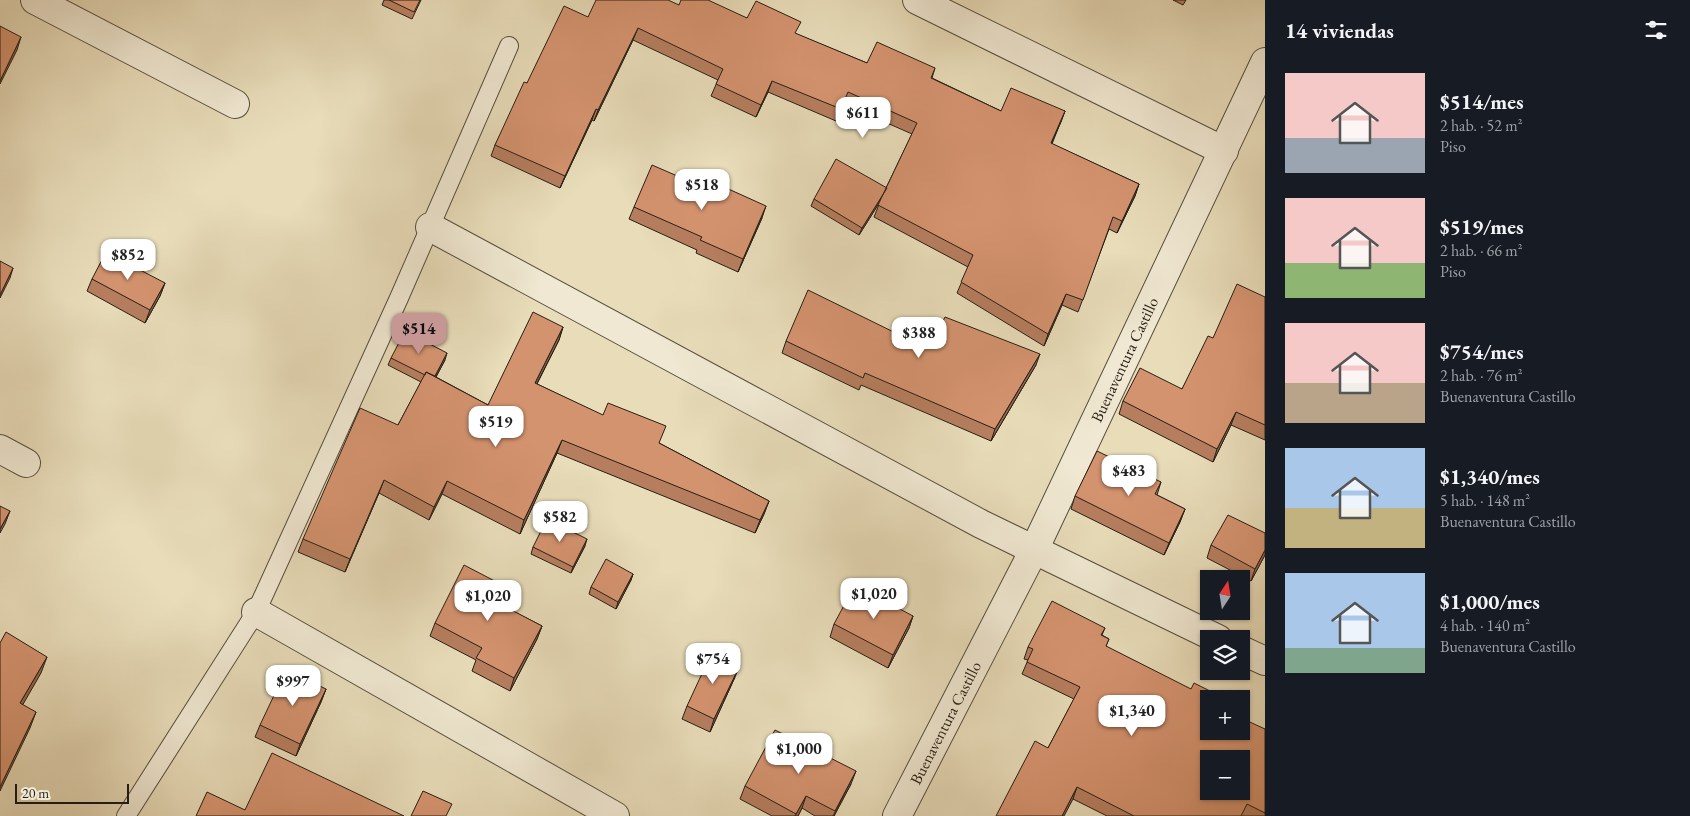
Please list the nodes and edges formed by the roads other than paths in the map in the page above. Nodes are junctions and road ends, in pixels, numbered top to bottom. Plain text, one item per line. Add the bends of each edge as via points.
1 (35, 0) edge
2 (917, 0) edge
3 (509, 46) dead end
4 (1265, 62) edge
5 (235, 104) dead end
6 (1224, 150) junction
7 (430, 227) junction
8 (0, 449) edge
9 (26, 463) dead end
10 (1034, 550) junction
11 (256, 612) junction
12 (1200, 630) edge
13 (1250, 654) edge
14 (1265, 661) edge
15 (126, 816) edge
16 (615, 816) edge
17 (897, 816) edge

1 - 5 street
2 - 6 street
3 - 7 lane
4 - 6 street, Buenaventura Castillo
6 - 10 street, Buenaventura Castillo
7 - 10 street
7 - 11 lane
8 - 9 street
10 - 12 street
10 - 17 street, Buenaventura Castillo
11 - 15 lane
11 - 16 street
13 - 14 street

